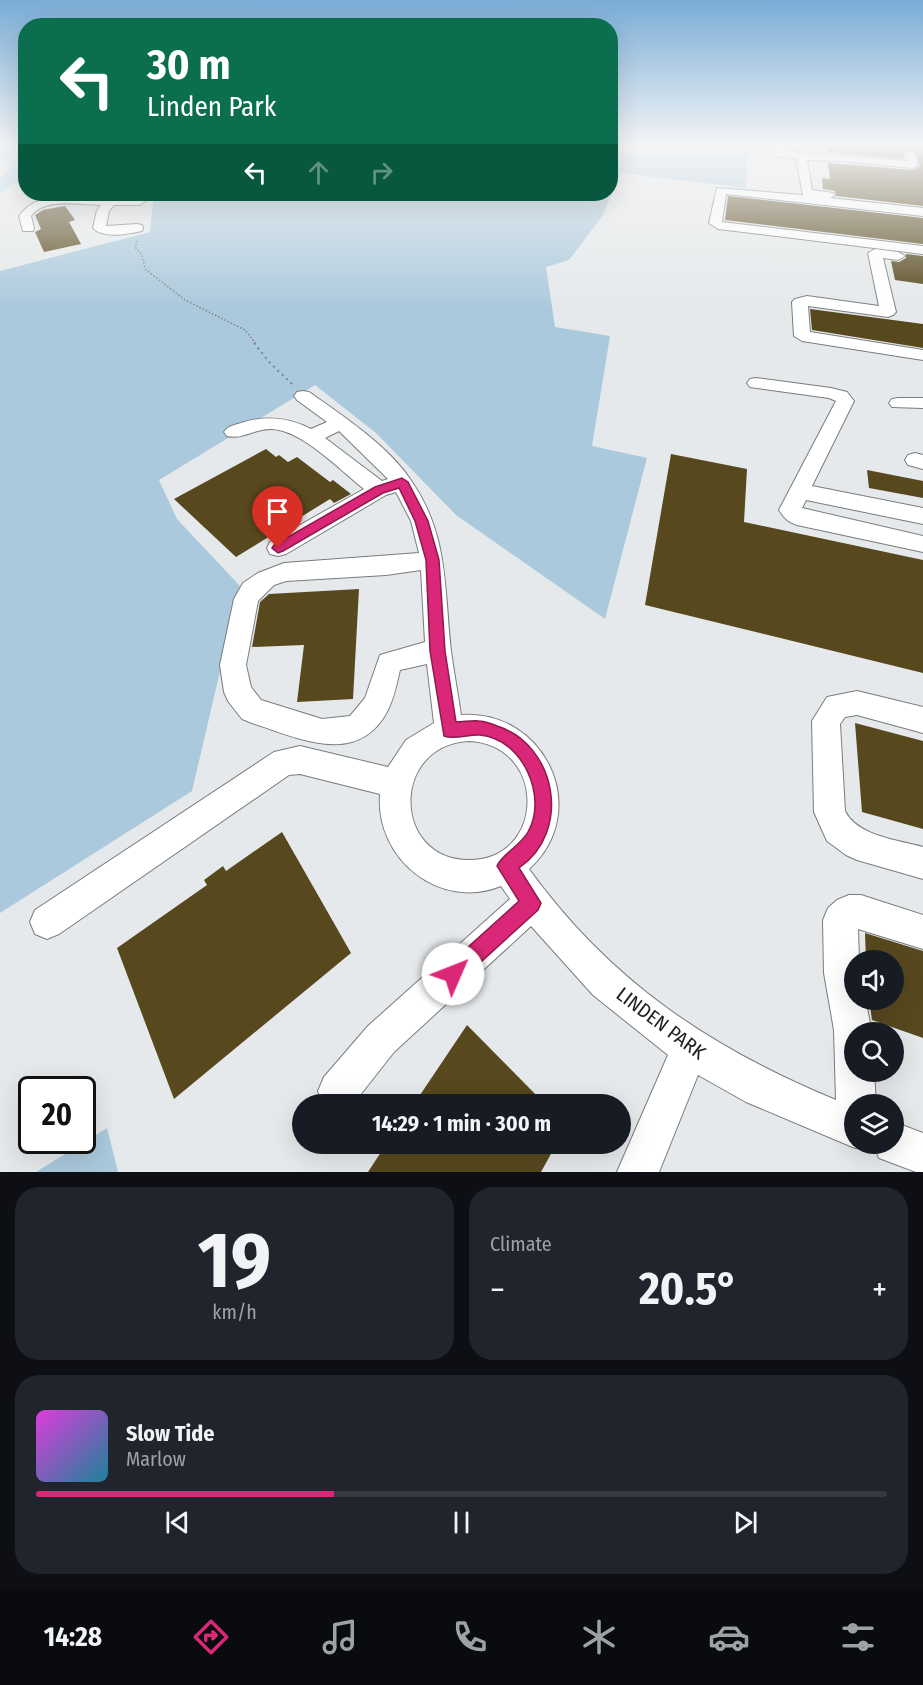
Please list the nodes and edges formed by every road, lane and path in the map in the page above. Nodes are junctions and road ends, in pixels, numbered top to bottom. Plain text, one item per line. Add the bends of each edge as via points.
1 (721, 200) edge
2 (811, 200) edge
3 (867, 200) edge
4 (62, 201) edge
5 (110, 201) edge
6 (141, 201) edge
7 (923, 206) edge
8 (923, 212) edge
9 (28, 228) dead end
10 (137, 234) junction
11 (923, 250) edge
12 (923, 259) edge
13 (923, 355) edge
14 (756, 383) dead end
15 (303, 396) joint
16 (898, 403) dead end
17 (923, 403) edge
18 (340, 423) junction
19 (234, 432) dead end
20 (311, 437) junction
21 (402, 482) junction
22 (379, 490) junction
23 (799, 491) junction
24 (923, 516) edge
25 (923, 544) edge
26 (278, 548) dead end
27 (432, 560) junction
28 (438, 651) junction
29 (923, 720) edge
30 (449, 730) junction
31 (397, 784) junction
32 (923, 863) edge
33 (507, 866) junction
34 (531, 903) junction
35 (47, 922) dead end
36 (923, 932) edge
37 (690, 1048) junction
38 (338, 1091) dead end
39 (856, 1094) edge
40 (844, 1123) edge
41 (904, 1147) edge
42 (923, 1154) edge
43 (638, 1172) edge

1 - 11 street via 715,223 718,225
2 - 8 street
3 - 7 street
4 - 9 street via 45,202 30,209 26,216
5 - 10 street via 103,210 99,228
6 - 10 street
10 - 15 path via 135,247 142,255 145,269 185,300 245,330 269,362
12 - 13 street via 874,253 888,312 800,302 802,336
14 - 23 street via 831,393 845,401
15 - 18 street
16 - 17 street
18 - 20 street
18 - 21 street
19 - 20 street via 256,423 291,425
20 - 22 street
21 - 22 street
21 - 27 street via 422,521
22 - 26 street
23 - 24 street
23 - 25 street via 790,510 796,517
27 - 28 street
27 - 28 street via 284,572 266,579 246,599 234,665 238,692 252,710 322,732 357,728 377,704 389,663
28 - 30 street
29 - 32 street via 857,703 837,706 826,722 830,812 838,830 857,844
30 - 31 street via 434,735 415,750 401,770
30 - 33 street via 481,728 503,735 522,749 535,767 543,789 543,813 536,836 521,856
31 - 33 street via 396,820 407,844 426,863 449,874 474,877
31 - 35 street via 300,760 284,762
33 - 34 street, LINDEN PARK
34 - 37 street, LINDEN PARK via 586,962
34 - 38 street via 381,1040
36 - 39 street via 861,912 849,912 840,920 842,973 853,1030
37 - 40 street, LINDEN PARK via 770,1093
37 - 43 street
41 - 42 street

